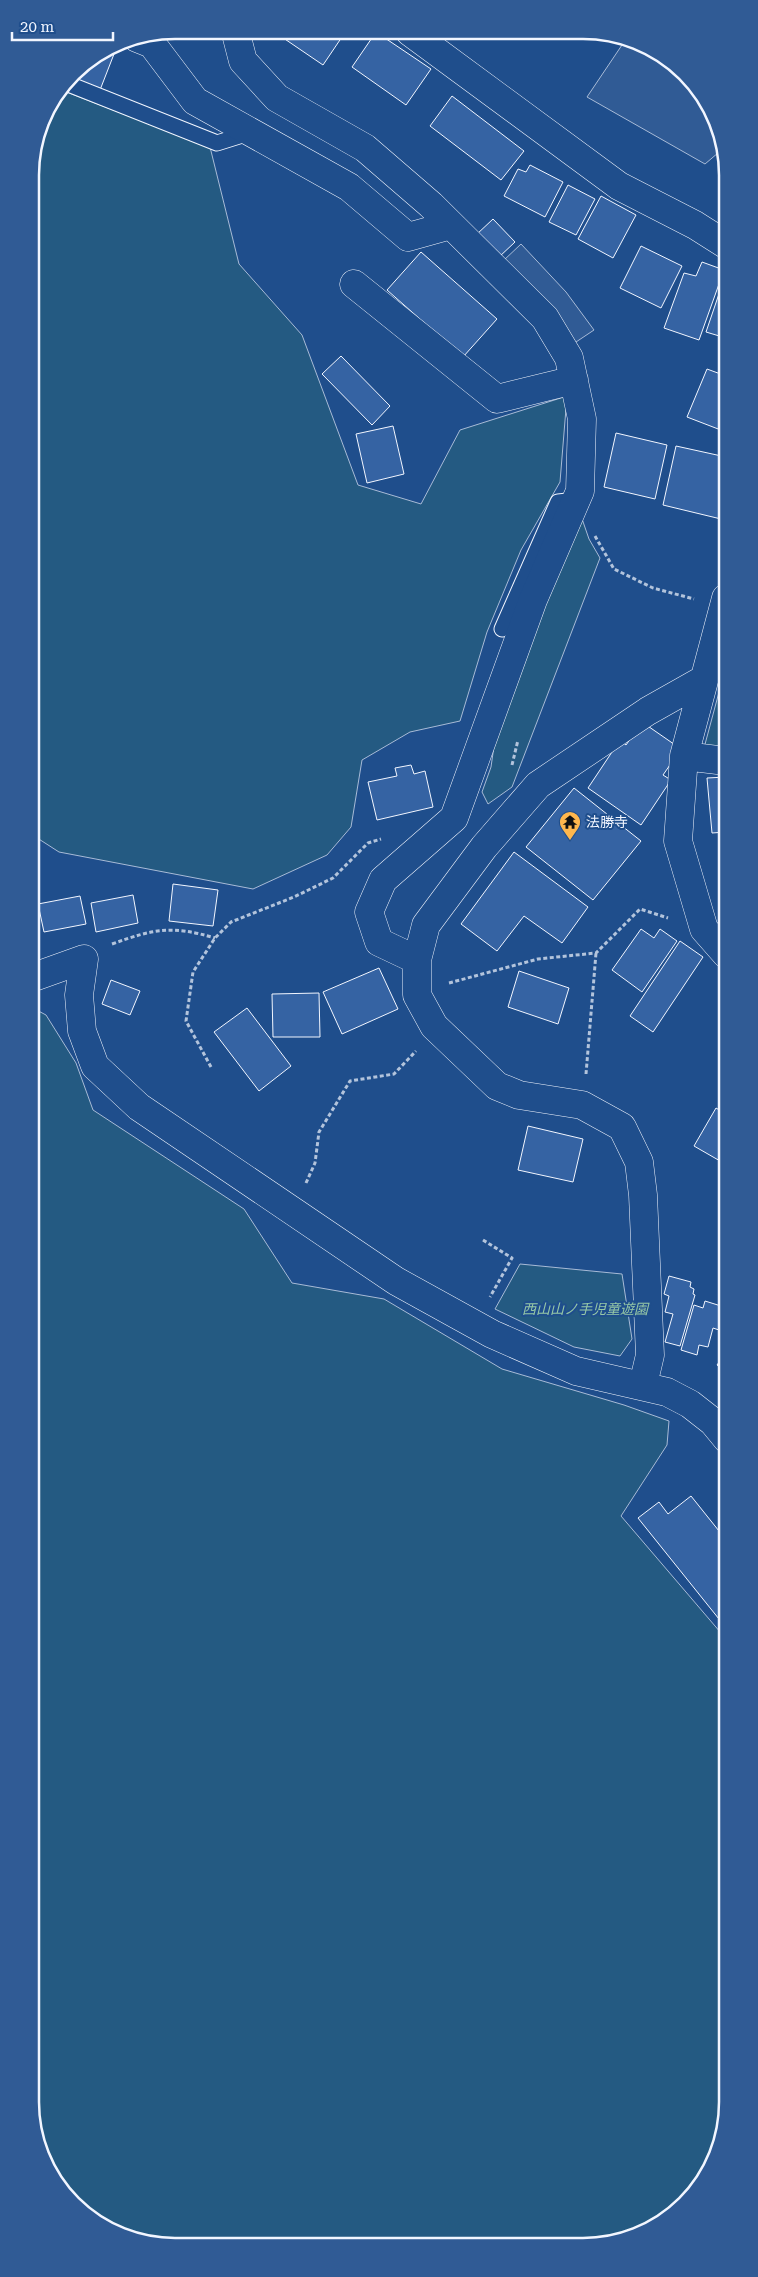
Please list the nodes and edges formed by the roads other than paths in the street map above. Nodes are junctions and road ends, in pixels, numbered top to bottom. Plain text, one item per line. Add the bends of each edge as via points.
1 (237, 39) edge
2 (420, 39) edge
3 (146, 42) edge
4 (73, 86) edge
5 (252, 132) junction
6 (451, 225) junction
7 (719, 240) edge
8 (354, 284) dead end
9 (574, 380) junction
10 (578, 495) junction
11 (719, 622) edge
12 (502, 629) dead end
13 (703, 680) junction
14 (684, 756) junction
15 (719, 760) edge
16 (719, 946) edge
17 (417, 960) junction
18 (39, 975) edge
19 (643, 1385) junction
20 (719, 1429) edge

1 - 6 street via 243,61 277,98 365,148
2 - 7 street via 619,186
3 - 5 street via 152,44 195,101
4 - 5 lane via 217,143
5 - 6 street via 349,187 408,236
6 - 9 street via 545,318 569,358
8 - 9 street via 497,399
9 - 10 street via 582,419
10 - 12 lane via 558,502
10 - 17 street via 533,600 454,818 383,880 368,912 379,942
11 - 13 street
13 - 14 street
13 - 17 street via 648,711 538,784 484,847 426,925
14 - 15 street
14 - 16 street via 678,841 704,929
17 - 19 street via 417,995 437,1029 497,1086 519,1095 582,1105 622,1127 639,1162 643,1195 650,1355
18 - 19 street via 84,959 79,995 82,1031 95,1066 139,1106 293,1212 396,1281 475,1324 576,1371
19 - 20 street via 667,1392 690,1404

